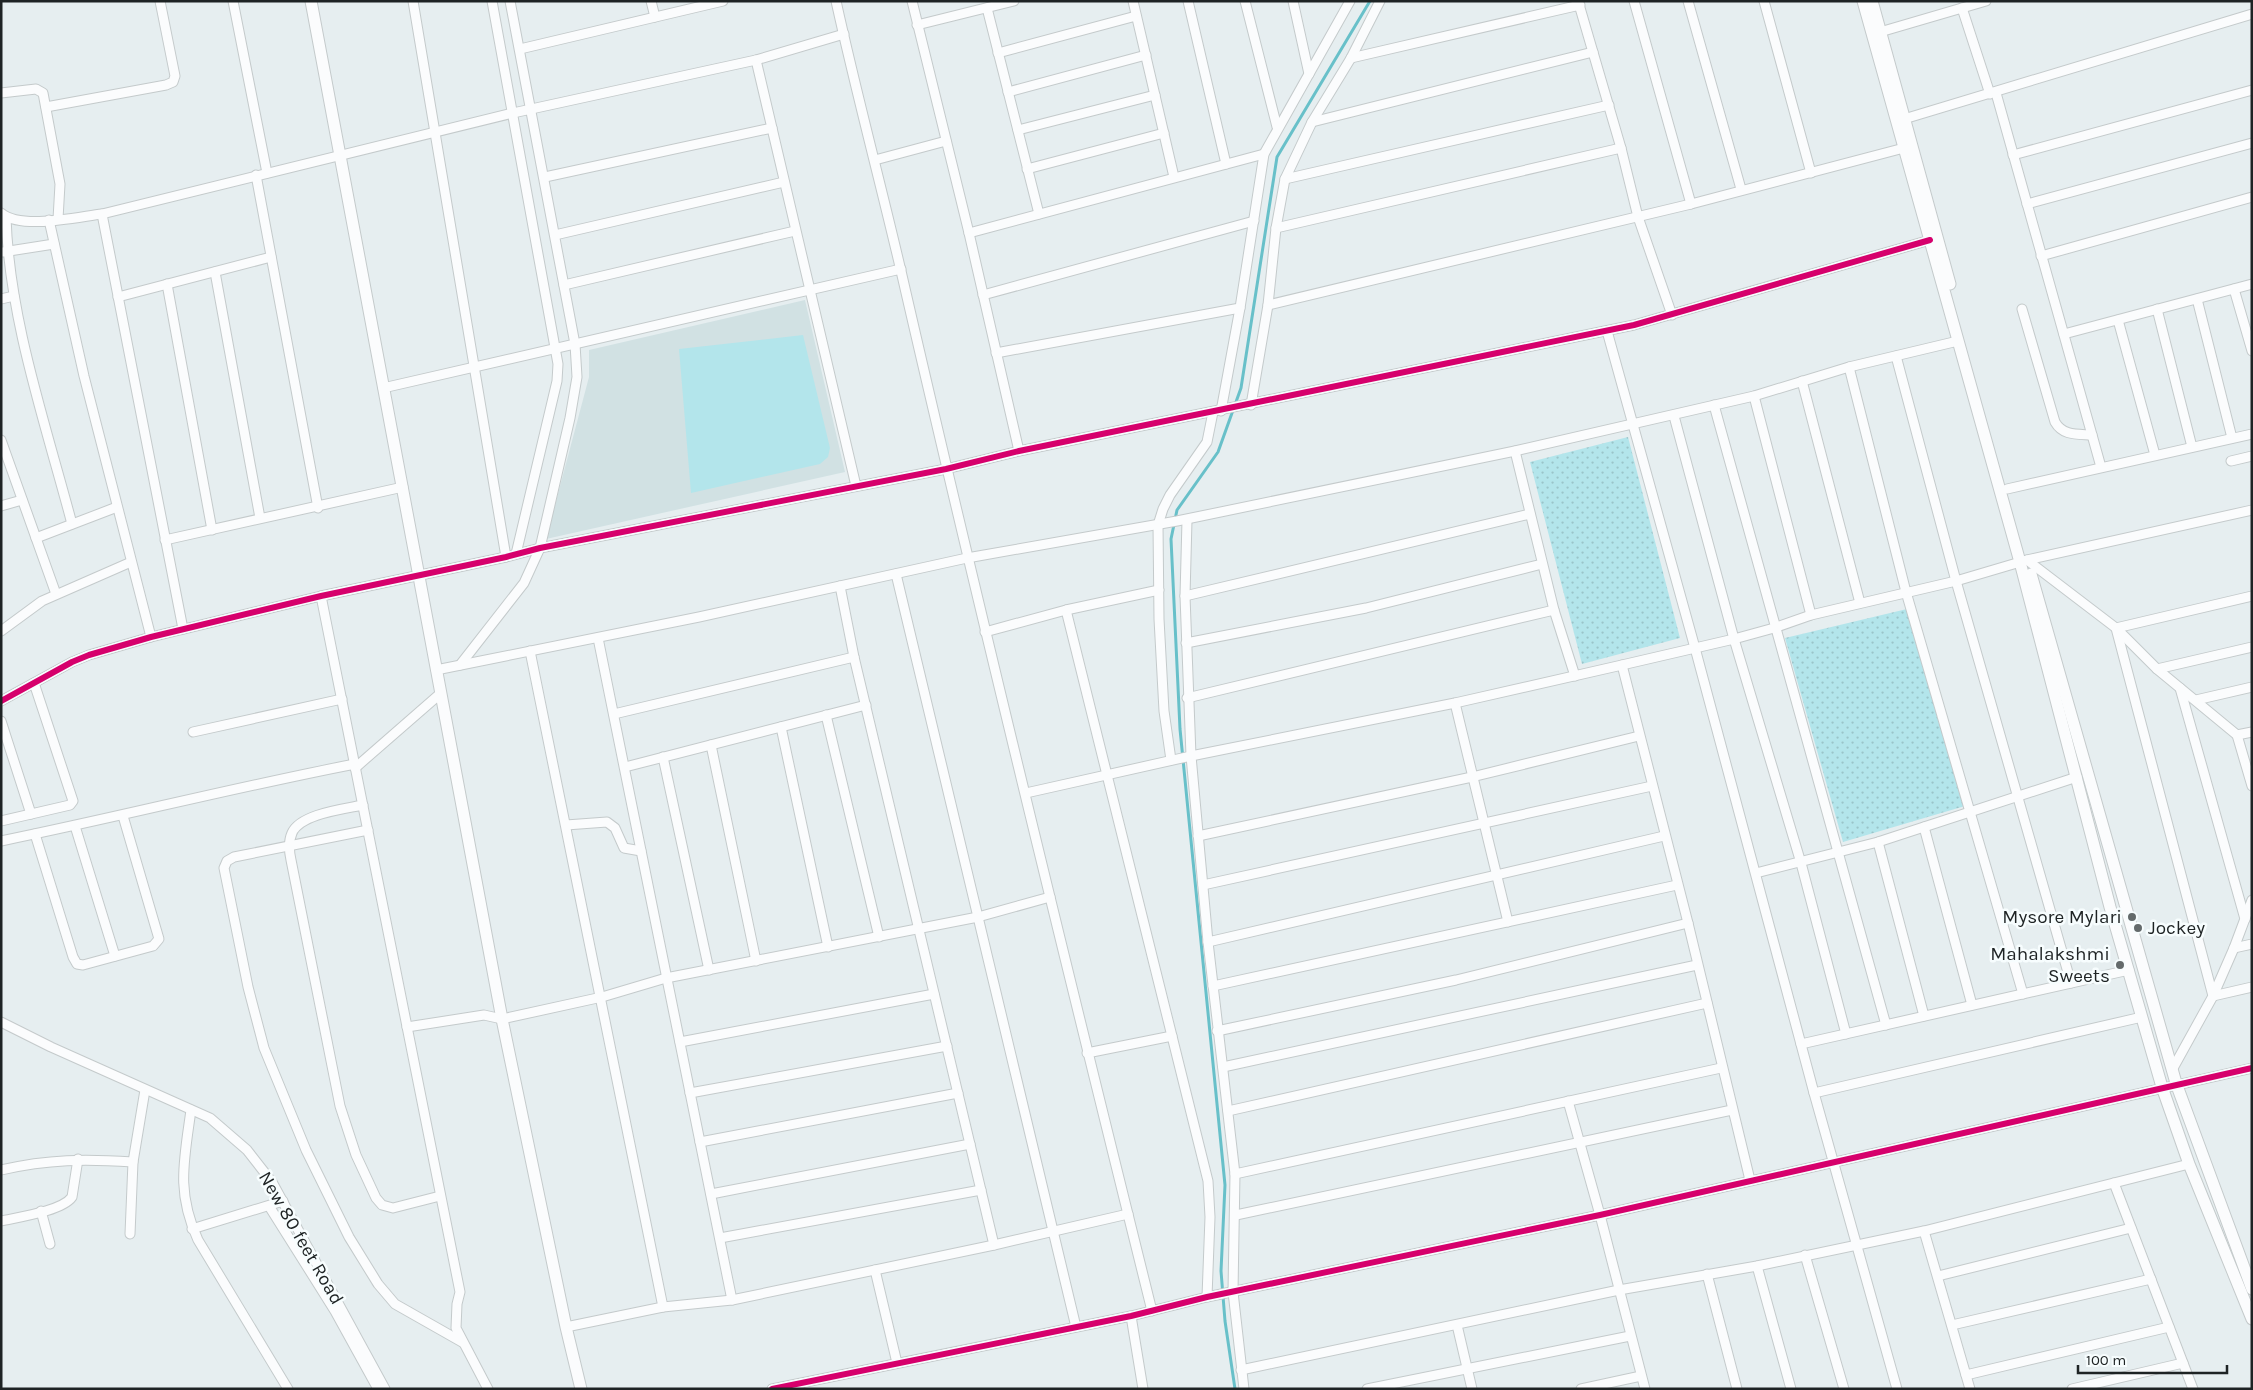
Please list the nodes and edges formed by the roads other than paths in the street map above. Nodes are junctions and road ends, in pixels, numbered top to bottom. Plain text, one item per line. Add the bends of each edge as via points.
1 (160, 1) edge
2 (233, 1) edge
3 (311, 1) edge
4 (413, 1) edge
5 (492, 1) edge
6 (510, 1) edge
7 (651, 1) edge
8 (723, 1) edge
9 (836, 1) edge
10 (912, 1) edge
11 (1014, 1) edge
12 (1133, 1) edge
13 (1188, 1) edge
14 (1244, 1) edge
15 (1292, 1) edge
16 (1350, 1) edge
17 (1380, 1) edge
18 (1634, 1) edge
19 (1688, 1) edge
20 (1764, 1) edge
21 (1863, 1) edge
22 (1872, 1) edge
23 (1986, 1) edge
24 (1579, 3) edge
25 (703, 4) edge
26 (1967, 5) edge
27 (987, 8) junction
28 (1136, 16) junction
29 (655, 17) junction
30 (2251, 17) edge
31 (918, 25) junction
32 (1880, 32) junction
33 (844, 34) junction
34 (520, 49) junction
35 (1592, 52) junction
36 (998, 53) junction
37 (1146, 55) junction
38 (1351, 58) junction
39 (756, 60) junction
40 (1310, 74) junction
41 (2252, 90) edge
42 (1008, 92) junction
43 (1, 93) edge
44 (1993, 94) junction
45 (1155, 95) junction
46 (1608, 105) junction
47 (46, 107) junction
48 (531, 109) junction
49 (512, 113) junction
50 (1904, 119) junction
51 (1312, 122) junction
52 (1277, 127) junction
53 (772, 128) junction
54 (1018, 130) junction
55 (435, 131) junction
56 (1164, 133) junction
57 (946, 141) junction
58 (2252, 143) edge
59 (1621, 148) junction
60 (1904, 148) junction
61 (1264, 154) junction
62 (2013, 155) junction
63 (340, 156) junction
64 (875, 160) junction
65 (1226, 164) junction
66 (1028, 169) junction
67 (267, 173) junction
68 (1811, 173) junction
69 (256, 175) junction
70 (545, 177) junction
71 (1174, 177) junction
72 (1285, 179) junction
73 (784, 182) junction
74 (1741, 190) junction
75 (2252, 198) edge
76 (1692, 204) junction
77 (2027, 204) junction
78 (102, 214) junction
79 (1039, 214) junction
80 (4, 215) edge
81 (1638, 216) junction
82 (54, 220) junction
83 (1254, 222) junction
84 (1276, 228) junction
85 (795, 231) junction
86 (969, 233) junction
87 (555, 235) junction
88 (1930, 240) junction
89 (54, 244) junction
90 (4, 252) edge
91 (2041, 256) junction
92 (271, 257) junction
93 (900, 269) junction
94 (215, 272) junction
95 (167, 284) junction
96 (2252, 284) edge
97 (564, 285) junction
98 (2234, 289) junction
99 (809, 290) junction
100 (983, 295) junction
101 (14, 296) junction
102 (118, 297) junction
103 (1, 299) edge
104 (2197, 299) junction
105 (1268, 305) junction
106 (1240, 308) junction
107 (2022, 309) dead end
108 (2157, 309) junction
109 (1672, 315) junction
110 (2118, 320) junction
111 (1607, 331) junction
112 (2064, 334) junction
113 (1958, 341) junction
114 (575, 344) junction
115 (556, 348) junction
116 (2252, 351) edge
117 (996, 353) junction
118 (1896, 356) junction
119 (475, 367) junction
120 (1849, 367) junction
121 (1802, 381) junction
122 (383, 388) junction
123 (1754, 396) junction
124 (1251, 405) junction
125 (1714, 405) junction
126 (1217, 412) junction
127 (1674, 416) junction
128 (1632, 425) junction
129 (2252, 434) edge
130 (2092, 435) junction
131 (2232, 438) junction
132 (1, 440) edge
133 (2192, 447) junction
134 (1020, 451) junction
135 (1515, 451) junction
136 (2155, 455) junction
137 (2252, 456) edge
138 (2231, 461) dead end
139 (2101, 467) junction
140 (946, 469) junction
141 (856, 486) junction
142 (403, 487) junction
143 (2007, 489) junction
144 (22, 500) junction
145 (1, 506) edge
146 (117, 507) junction
147 (318, 508) junction
148 (2252, 510) edge
149 (1530, 514) junction
150 (260, 518) junction
151 (1187, 520) junction
152 (72, 524) junction
153 (1162, 524) junction
154 (212, 530) junction
155 (36, 538) junction
156 (164, 540) junction
157 (540, 548) junction
158 (516, 554) junction
159 (506, 557) junction
160 (967, 558) junction
161 (2024, 561) junction
162 (131, 562) junction
163 (1542, 564) junction
164 (896, 574) junction
165 (418, 576) junction
166 (1956, 581) junction
167 (840, 586) junction
168 (1159, 590) junction
169 (1906, 592) junction
170 (56, 594) junction
171 (321, 596) junction
172 (1185, 596) junction
173 (2252, 596) edge
174 (1860, 603) junction
175 (1066, 610) junction
176 (1554, 610) junction
177 (1811, 614) junction
178 (1774, 628) junction
179 (2116, 628) junction
180 (182, 630) junction
181 (1, 631) edge
182 (985, 632) junction
183 (150, 637) junction
184 (598, 638) junction
185 (1734, 639) junction
186 (1186, 643) junction
187 (2252, 647) edge
188 (1695, 648) junction
189 (530, 652) junction
190 (854, 657) junction
191 (460, 665) junction
192 (1622, 666) junction
193 (2157, 669) junction
194 (436, 670) junction
195 (1574, 676) junction
196 (34, 683) junction
197 (2252, 687) edge
198 (2180, 688) junction
199 (440, 693) junction
200 (1187, 698) junction
201 (342, 699) junction
202 (2196, 700) junction
203 (1, 701) edge
204 (1455, 703) junction
205 (866, 705) junction
206 (614, 714) junction
207 (826, 715) junction
208 (1, 721) edge
209 (781, 727) junction
210 (193, 732) dead end
211 (2252, 732) edge
212 (2237, 735) junction
213 (1639, 736) junction
214 (711, 745) junction
215 (1191, 756) junction
216 (663, 757) junction
217 (1171, 760) junction
218 (355, 766) junction
219 (625, 767) junction
220 (1108, 775) junction
221 (1472, 777) junction
222 (2077, 777) junction
223 (1652, 786) junction
224 (2252, 786) edge
225 (1026, 793) junction
226 (2019, 796) junction
227 (363, 805) junction
228 (1970, 812) junction
229 (31, 814) junction
230 (122, 816) junction
231 (1, 821) edge
232 (566, 825) junction
233 (1483, 825) junction
234 (75, 826) junction
235 (1924, 827) junction
236 (368, 830) junction
237 (35, 834) junction
238 (1198, 836) junction
239 (1664, 836) junction
240 (1, 842) edge
241 (1878, 842) junction
242 (289, 846) junction
243 (641, 851) junction
244 (1838, 852) junction
245 (1801, 863) junction
246 (1756, 874) junction
247 (1496, 876) junction
248 (1203, 885) junction
249 (1677, 885) junction
250 (1050, 897) junction
251 (2252, 900) edge
252 (978, 917) junction
253 (2244, 919) junction
254 (1508, 922) junction
255 (1688, 923) junction
256 (919, 929) junction
257 (880, 937) junction
258 (1208, 942) junction
259 (2252, 944) edge
260 (828, 947) junction
261 (2234, 948) junction
262 (115, 956) junction
263 (756, 961) junction
264 (1697, 965) junction
265 (709, 970) junction
266 (2129, 970) junction
267 (666, 978) junction
268 (2071, 983) junction
269 (1213, 986) junction
270 (2252, 987) edge
271 (934, 994) junction
272 (2023, 994) junction
273 (2212, 996) junction
274 (602, 997) junction
275 (1707, 1003) junction
276 (1972, 1005) junction
277 (1924, 1016) junction
278 (2142, 1017) junction
279 (502, 1019) junction
280 (1, 1022) edge
281 (1886, 1025) junction
282 (407, 1027) junction
283 (1218, 1031) junction
284 (1846, 1034) junction
285 (1172, 1036) junction
286 (680, 1042) junction
287 (1801, 1044) junction
288 (947, 1046) junction
289 (1087, 1053) junction
290 (1223, 1067) junction
291 (1722, 1068) junction
292 (2252, 1068) edge
293 (2172, 1070) junction
294 (2176, 1083) junction
295 (2162, 1087) junction
296 (145, 1090) junction
297 (690, 1093) junction
298 (958, 1093) junction
299 (1814, 1093) junction
300 (1568, 1101) junction
301 (190, 1110) junction
302 (1732, 1110) junction
303 (1228, 1111) junction
304 (700, 1142) junction
305 (1578, 1142) junction
306 (970, 1144) junction
307 (78, 1159) junction
308 (133, 1162) junction
309 (1834, 1164) junction
310 (2189, 1164) junction
311 (1, 1170) edge
312 (1235, 1174) junction
313 (1750, 1180) junction
314 (2114, 1183) junction
315 (981, 1190) junction
316 (710, 1194) junction
317 (440, 1196) junction
318 (283, 1201) junction
319 (269, 1206) junction
320 (41, 1212) junction
321 (1128, 1214) junction
322 (1236, 1215) junction
323 (1600, 1215) junction
324 (1, 1222) edge
325 (2131, 1228) junction
326 (192, 1229) junction
327 (1052, 1231) junction
328 (1924, 1231) junction
329 (130, 1234) dead end
330 (720, 1238) junction
331 (50, 1244) dead end
332 (994, 1245) junction
333 (1856, 1245) junction
334 (1805, 1255) junction
335 (1757, 1266) junction
336 (876, 1270) junction
337 (1707, 1274) junction
338 (2250, 1275) edge
339 (1938, 1276) junction
340 (2151, 1279) junction
341 (2252, 1289) edge
342 (1619, 1290) junction
343 (1233, 1292) junction
344 (1207, 1297) junction
345 (732, 1300) junction
346 (663, 1307) junction
347 (1152, 1311) junction
348 (1131, 1316) junction
349 (2252, 1319) edge
350 (1457, 1325) junction
351 (1952, 1325) junction
352 (566, 1327) junction
353 (1076, 1327) junction
354 (2170, 1327) junction
355 (1630, 1336) junction
356 (462, 1342) junction
357 (2183, 1363) junction
358 (897, 1364) junction
359 (1468, 1368) junction
360 (1241, 1370) junction
361 (1966, 1375) junction
362 (1641, 1376) junction
363 (288, 1389) edge
364 (378, 1389) edge
365 (385, 1389) edge
366 (488, 1389) edge
367 (581, 1389) edge
368 (772, 1389) edge
369 (1143, 1389) edge
370 (1244, 1389) edge
371 (1367, 1389) edge
372 (1472, 1389) edge
373 (1581, 1389) edge
374 (1645, 1389) edge
375 (1737, 1389) edge
376 (1791, 1389) edge
377 (1844, 1389) edge
378 (1897, 1389) edge
379 (1970, 1389) edge
380 (2072, 1389) edge
381 (2193, 1389) edge

1 - 47 street via 175,76 173,82
2 - 67 street
3 - 63 street
4 - 55 street
5 - 49 street
6 - 34 street
7 - 29 street
8 - 25 street
9 - 33 street
10 - 31 street
11 - 27 street
12 - 28 street
13 - 65 street
14 - 52 street
15 - 40 street
16 - 40 street
17 - 38 street
18 - 76 street
19 - 74 street
20 - 68 street
21 - 60 street
22 - 32 street
23 - 26 street
24 - 35 street
24 - 38 street
25 - 29 street
26 - 32 street
26 - 44 street
27 - 31 street
27 - 36 street
28 - 36 street
28 - 37 street
29 - 34 street
30 - 44 street
31 - 57 street
32 - 50 street
33 - 39 street
33 - 64 street
34 - 48 street
35 - 46 street
35 - 51 street
36 - 42 street
37 - 42 street
37 - 45 street
38 - 51 street
39 - 48 street
39 - 53 street
40 - 52 street
41 - 62 street
42 - 54 street
43 - 47 street via 39,90 45,97
44 - 50 street
44 - 62 street
45 - 54 street
45 - 56 street
46 - 59 street
46 - 72 street
47 - 82 street via 60,184
48 - 49 street
48 - 70 street
49 - 55 street
49 - 115 street
50 - 143 street
51 - 72 street
52 - 61 street
53 - 70 street
53 - 73 street
54 - 66 street
55 - 63 street
55 - 119 street
56 - 66 street
56 - 71 street
57 - 64 street
57 - 86 street
58 - 77 street
59 - 81 street
59 - 84 street
60 - 68 street
60 - 88 street
61 - 65 street
61 - 83 street
62 - 77 street
63 - 67 street
63 - 122 street
64 - 93 street
65 - 71 street
66 - 79 street
67 - 69 street
68 - 74 street
69 - 78 street
69 - 92 street
70 - 87 street
71 - 79 street
72 - 84 street
73 - 85 street
73 - 87 street
74 - 76 street
75 - 91 street
76 - 81 street
77 - 91 street
78 - 82 street
78 - 102 street
79 - 86 street
80 - 82 street via 17,220
80 - 90 street
81 - 105 street
81 - 109 street
82 - 89 street
83 - 100 street
83 - 106 street
84 - 105 street
85 - 97 street
85 - 99 street
86 - 100 street
87 - 97 street
88 - 109 street
88 - 113 street
89 - 90 street
89 - 146 street
90 - 101 street
91 - 112 street
92 - 94 street
92 - 147 street
93 - 99 street
93 - 140 street
94 - 95 street
94 - 150 street
95 - 102 street
95 - 154 street
96 - 98 street
97 - 114 street
98 - 104 street
98 - 116 street
99 - 114 street
99 - 141 street
100 - 117 street
101 - 103 street
101 - 152 street
102 - 156 street
104 - 108 street
104 - 131 street
105 - 124 street
106 - 117 street
106 - 126 street
107 - 130 street via 2055,422 2067,433
108 - 110 street
108 - 133 street
109 - 111 street
110 - 112 street
110 - 136 street
111 - 124 street
111 - 128 street
112 - 130 street
113 - 118 street
113 - 161 street
114 - 115 street
114 - 157 street via 578,364 575,394
115 - 119 street
115 - 158 street via 557,381
117 - 134 street
118 - 120 street
118 - 166 street
119 - 122 street
119 - 159 street
120 - 121 street
120 - 169 street
121 - 123 street
121 - 174 street
122 - 142 street
123 - 125 street
123 - 177 street
124 - 126 street
125 - 127 street
125 - 178 street
126 - 134 street
126 - 153 street via 1207,442 1163,509
127 - 128 street
127 - 185 street
128 - 135 street
128 - 188 street
129 - 131 street
130 - 139 street
131 - 133 street
132 - 144 street
133 - 136 street
134 - 140 street
135 - 149 street
135 - 151 street
136 - 139 street
137 - 138 street
139 - 143 street
140 - 141 street
140 - 160 street
141 - 157 street
142 - 147 street
142 - 165 street
143 - 161 street
144 - 145 street
144 - 155 street
146 - 152 street
146 - 162 street
147 - 150 street
148 - 161 street
149 - 163 street
149 - 172 street
150 - 154 street
151 - 153 street
151 - 172 street
152 - 155 street
153 - 160 street
153 - 168 street
154 - 156 street
155 - 170 street
156 - 180 street
157 - 158 street
157 - 191 street via 524,583
158 - 159 street
159 - 165 street
160 - 164 street
160 - 182 street
161 - 166 street
161 - 179 street
161 - 222 street
161 - 293 street
162 - 170 street
162 - 183 street
163 - 176 street
163 - 186 street via 1366,608
164 - 167 street
164 - 252 street
165 - 171 street
165 - 194 street
166 - 169 street
166 - 226 street
167 - 184 street
167 - 190 street
168 - 175 street
168 - 217 street via 1164,711
169 - 174 street
169 - 228 street
170 - 181 street
171 - 180 street
171 - 201 street
172 - 186 street
173 - 179 street
174 - 177 street
175 - 182 street
175 - 220 street
176 - 195 street
176 - 200 street
177 - 178 street
178 - 185 street
178 - 244 street
179 - 193 street
179 - 273 street
180 - 183 street
182 - 225 street
183 - 196 street via 89,655
184 - 189 street
184 - 206 street
185 - 188 street
185 - 245 street
186 - 200 street
187 - 193 street
188 - 192 street
188 - 246 street
189 - 191 street
189 - 232 street
190 - 205 street
190 - 206 street
191 - 194 street
192 - 195 street
192 - 213 street
193 - 198 street
194 - 199 street
195 - 204 street
196 - 203 street
196 - 229 street via 73,799 70,805
197 - 202 street
198 - 202 street
198 - 253 street
199 - 218 street
199 - 279 street
200 - 215 street
201 - 210 street
201 - 218 street
202 - 212 street
204 - 215 street
204 - 221 street
205 - 207 street
205 - 256 street
206 - 219 street
207 - 209 street
207 - 257 street
208 - 229 street
209 - 214 street
209 - 260 street
211 - 212 street
212 - 224 street
213 - 221 street
213 - 223 street
214 - 216 street
214 - 263 street
215 - 217 street
215 - 238 street
216 - 219 street
216 - 265 street
217 - 220 street
218 - 227 street
218 - 230 street via 261,782
219 - 243 street
220 - 225 street
220 - 285 street
221 - 233 street
221 - 238 street
222 - 226 street
222 - 266 street
223 - 233 street
223 - 239 street
225 - 250 street
226 - 228 street
226 - 268 street
227 - 236 street
227 - 242 street via 303,822 291,834
228 - 235 street
228 - 272 street
229 - 231 street
230 - 234 street
230 - 262 street via 159,939 153,946
232 - 243 street via 607,822 615,828 624,848
232 - 274 street
233 - 247 street
233 - 248 street
234 - 237 street
234 - 262 street
235 - 241 street
235 - 276 street
236 - 242 street
236 - 282 street
237 - 240 street
237 - 262 street via 75,961 84,965
238 - 248 street
239 - 247 street
239 - 249 street
241 - 244 street
241 - 277 street
242 - 317 street via 340,1106 367,1181 376,1198 387,1207
242 - 356 street via 234,857 224,864 248,987 264,1048 306,1150 349,1237 378,1284 395,1304
243 - 267 street
244 - 245 street
244 - 281 street
245 - 246 street
245 - 284 street
246 - 287 street
247 - 254 street
247 - 258 street
248 - 258 street
249 - 254 street
249 - 255 street
250 - 252 street
250 - 289 street
251 - 253 street
252 - 256 street
252 - 327 street
253 - 261 street
254 - 269 street
255 - 264 street
255 - 283 street via 1456,980
256 - 257 street
256 - 271 street
257 - 260 street
258 - 269 street
259 - 261 street
260 - 263 street
261 - 273 street
263 - 265 street
264 - 275 street
264 - 290 street
265 - 267 street
266 - 268 street
266 - 278 street
267 - 274 street
267 - 286 street
268 - 272 street
269 - 283 street
270 - 273 street
271 - 286 street
271 - 288 street
272 - 276 street
273 - 293 street
274 - 279 street
274 - 346 street
275 - 291 street
275 - 303 street
276 - 277 street
277 - 281 street
278 - 295 street
278 - 299 street
279 - 282 street via 484,1015
279 - 352 street
280 - 296 street, New 80 feet Road
281 - 284 street
282 - 317 street
283 - 290 street
284 - 287 street
285 - 289 street
285 - 344 street via 1208,1181
286 - 297 street
287 - 299 street
288 - 297 street
288 - 298 street
289 - 321 street
290 - 303 street
291 - 300 street
291 - 302 street
292 - 294 street
293 - 294 street
294 - 295 street
294 - 338 street
295 - 309 street
295 - 310 street
296 - 301 street, New 80 feet Road
296 - 308 street
297 - 304 street
298 - 304 street
298 - 306 street
299 - 309 street
300 - 305 street
300 - 312 street
301 - 318 street, New 80 feet Road via 210,1118 247,1150
301 - 326 street via 183,1194
302 - 305 street
302 - 313 street
303 - 312 street
304 - 316 street
305 - 322 street
305 - 323 street
306 - 315 street
306 - 316 street
307 - 308 street
307 - 311 street
307 - 320 street via 72,1196 68,1202
308 - 329 street
309 - 313 street
309 - 333 street
310 - 314 street
310 - 349 street
312 - 322 street
313 - 323 street
314 - 325 street
314 - 328 street
315 - 330 street
315 - 332 street
316 - 330 street
317 - 356 street via 460,1292 456,1328
318 - 319 street
318 - 365 street, New 80 feet Road
319 - 326 street
319 - 364 street via 335,1311
320 - 324 street
320 - 331 street
321 - 327 street
321 - 347 street
322 - 343 street
323 - 342 street
323 - 343 street
325 - 339 street
325 - 340 street
326 - 363 street
327 - 332 street
327 - 353 street
328 - 333 street
328 - 339 street
330 - 345 street
332 - 336 street
333 - 334 street
333 - 378 street
334 - 335 street
334 - 377 street
335 - 337 street
335 - 376 street
336 - 345 street
336 - 358 street
337 - 342 street
337 - 375 street
338 - 341 street
339 - 351 street
340 - 351 street
340 - 354 street
342 - 350 street
342 - 355 street
343 - 344 street
343 - 360 street
344 - 347 street
345 - 346 street
346 - 352 street
347 - 348 street
348 - 353 street
348 - 369 street
350 - 359 street
350 - 360 street
351 - 361 street
352 - 367 street
353 - 358 street
354 - 357 street
354 - 361 street
355 - 359 street
355 - 362 street
356 - 366 street
357 - 380 street
357 - 381 street
358 - 368 street
359 - 371 street
359 - 372 street
360 - 370 street
361 - 379 street
362 - 373 street
362 - 374 street

